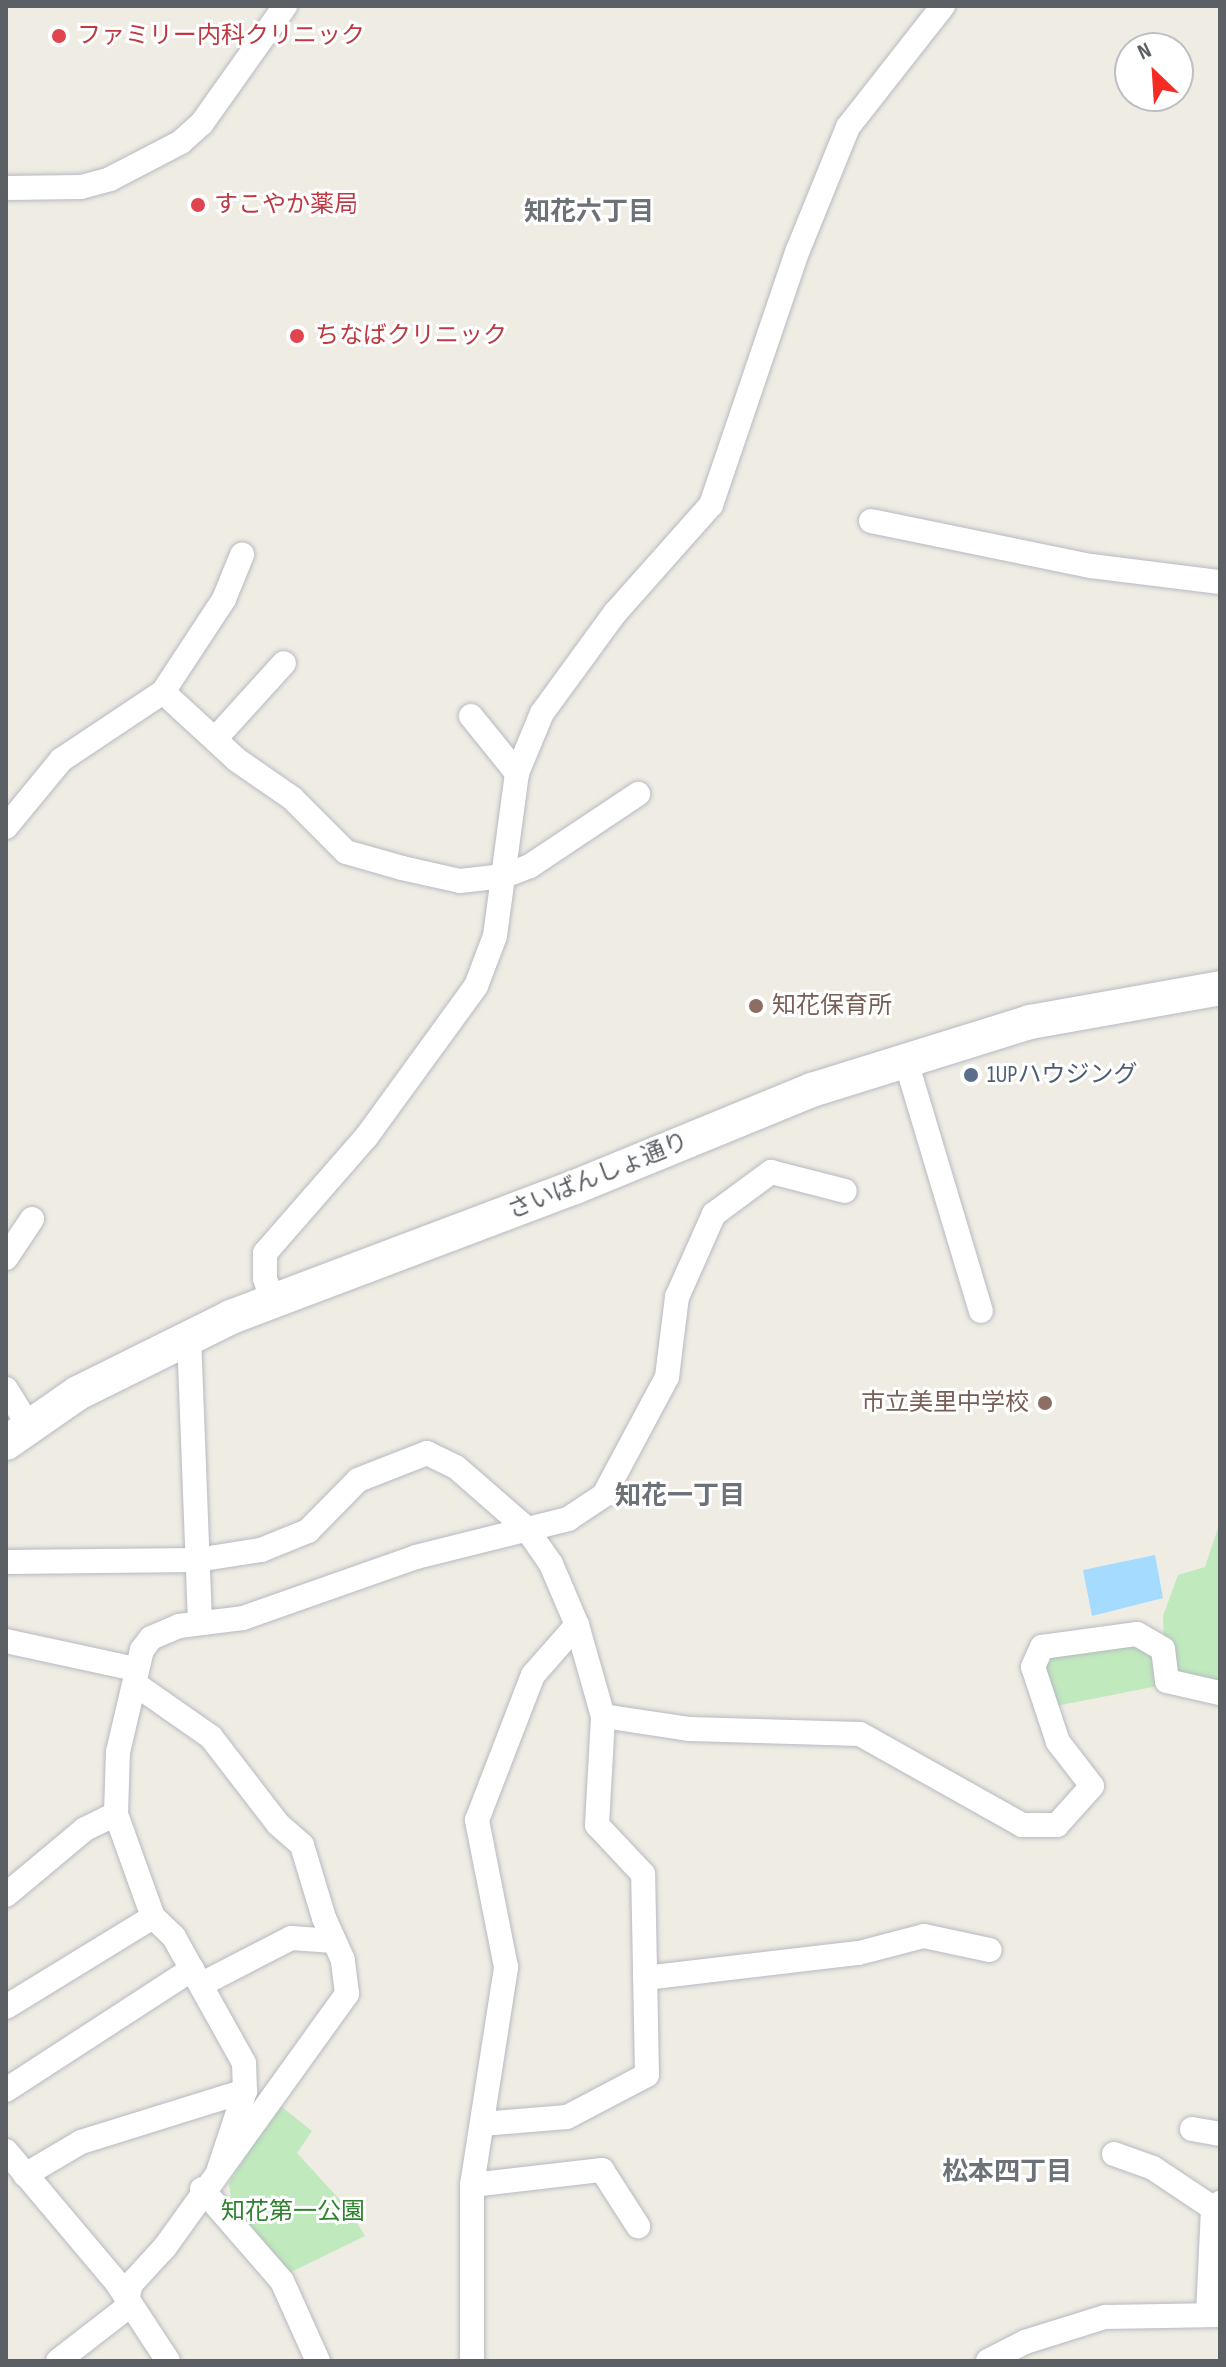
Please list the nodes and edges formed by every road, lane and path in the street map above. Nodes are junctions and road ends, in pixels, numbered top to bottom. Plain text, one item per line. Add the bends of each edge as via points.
1 (285, 6) edge
2 (943, 6) edge
3 (6, 188) edge
4 (871, 521) dead end
5 (242, 555) dead end
6 (1220, 582) edge
7 (284, 663) dead end
8 (163, 692) junction
9 (471, 716) dead end
10 (216, 738) junction
11 (517, 773) junction
12 (638, 794) dead end
13 (6, 827) edge
14 (504, 876) junction
15 (1220, 988) edge
16 (905, 1058) junction
17 (845, 1191) dead end
18 (32, 1219) dead end
19 (6, 1258) edge
20 (272, 1300) junction
21 (981, 1311) dead end
22 (189, 1336) junction
23 (6, 1389) edge
24 (18, 1434) edge
25 (526, 1528) junction
26 (197, 1560) junction
27 (6, 1562) edge
28 (200, 1623) junction
29 (577, 1625) junction
30 (6, 1641) edge
31 (135, 1676) junction
32 (1220, 1693) edge
33 (603, 1716) junction
34 (116, 1814) junction
35 (6, 1895) edge
36 (153, 1917) junction
37 (334, 1941) junction
38 (990, 1950) dead end
39 (197, 1977) junction
40 (645, 1978) junction
41 (6, 2007) edge
42 (6, 2090) edge
43 (245, 2091) junction
44 (482, 2124) junction
45 (1192, 2129) dead end
46 (1220, 2134) edge
47 (6, 2151) edge
48 (1114, 2154) dead end
49 (219, 2169) junction
50 (25, 2175) junction
51 (472, 2185) junction
52 (202, 2189) junction
53 (1216, 2205) edge
54 (638, 2226) dead end
55 (128, 2299) junction
56 (1214, 2315) edge
57 (58, 2361) edge
58 (168, 2361) edge
59 (318, 2361) edge
60 (472, 2361) edge
61 (988, 2361) edge

1 - 3 street via 202,123 181,142 110,179 81,187
2 - 11 street via 848,127 798,250 711,505 570,672 542,713
4 - 6 street via 1091,566
5 - 8 street via 224,599
7 - 10 street
8 - 10 street
8 - 13 street via 61,760
9 - 11 street
10 - 14 street via 237,760 292,798 346,852 460,881
11 - 14 street
12 - 14 street via 530,866
14 - 20 street via 495,936 476,986 367,1136 265,1253
15 - 16 main road, さいばんしょ通り via 1093,1007
16 - 20 main road, さいばんしょ通り
16 - 21 street
17 - 25 street via 771,1172 714,1214 677,1297 667,1377 604,1495 568,1519
18 - 19 street
20 - 22 main road, さいばんしょ通り
22 - 24 main road, さいばんしょ通り via 78,1393
22 - 26 street
23 - 24 street
25 - 26 street via 456,1467 427,1453 358,1480 308,1531 261,1550
25 - 28 street via 416,1557 243,1618
25 - 29 street via 551,1564
26 - 27 street
26 - 28 street
28 - 31 street via 151,1638
29 - 33 street
29 - 44 street via 533,1675 477,1820 506,1967
30 - 31 street
31 - 34 street via 118,1752
31 - 37 street via 211,1737 278,1824 302,1845
32 - 33 street via 1167,1681 1163,1649 1137,1634 1042,1647 1033,1667 1058,1742 1092,1786 1057,1825 1022,1825 860,1734 690,1729
33 - 40 street via 597,1825 643,1874
34 - 35 street via 85,1829
34 - 36 street
36 - 39 street via 174,1937
36 - 41 street
37 - 39 street via 291,1938
37 - 49 street via 347,1977 339,2011
38 - 40 street via 924,1936 859,1953
39 - 42 street
39 - 43 street via 244,2063
40 - 44 street via 647,2075 567,2117
43 - 49 street
43 - 50 street via 81,2142
44 - 51 street
45 - 46 street
47 - 50 street
48 - 53 street via 1153,2168
49 - 52 street
50 - 55 street
51 - 54 street via 602,2170
51 - 60 street
52 - 55 street via 165,2247 131,2284
52 - 59 street via 282,2281
53 - 56 street
55 - 57 street via 125,2309
55 - 58 street
56 - 61 street via 1105,2317 1025,2342

